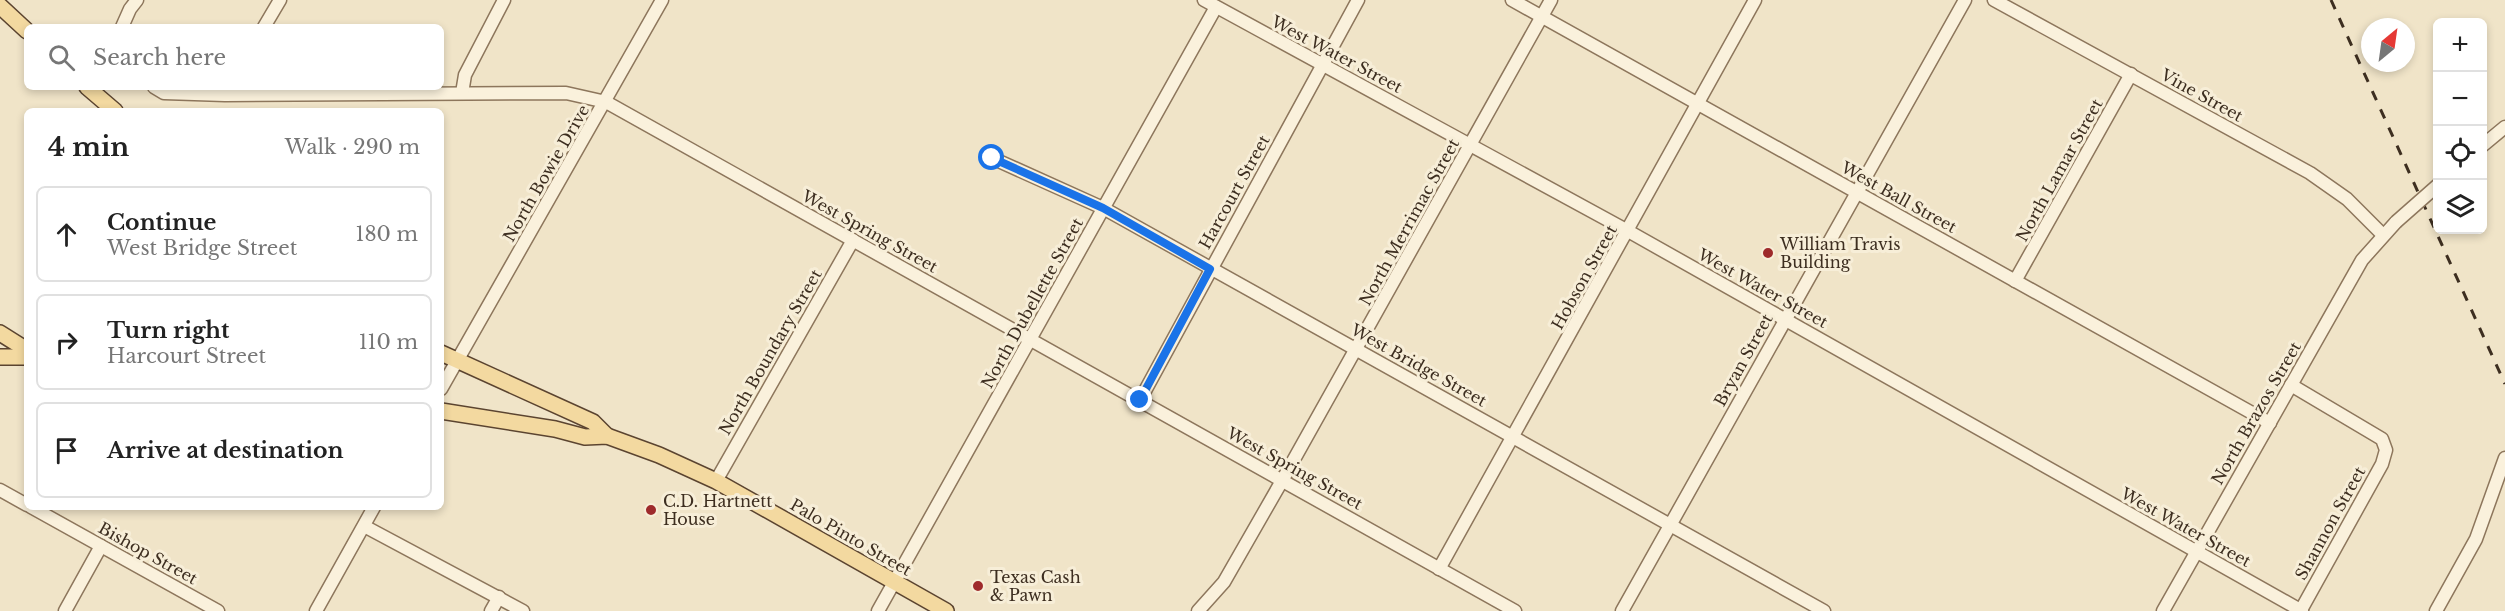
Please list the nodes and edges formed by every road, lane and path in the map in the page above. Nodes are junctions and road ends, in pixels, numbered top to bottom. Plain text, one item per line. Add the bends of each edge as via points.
1 (137, 0) edge
2 (280, 0) edge
3 (504, 0) edge
4 (662, 0) edge
5 (1204, 0) edge
6 (1358, 0) edge
7 (1512, 0) edge
8 (1551, 0) edge
9 (1755, 0) edge
10 (1965, 0) edge
11 (1994, 0) edge
12 (0, 6) edge
13 (1216, 7) junction
14 (1541, 17) junction
15 (123, 24) edge
16 (266, 24) edge
17 (24, 28) edge
18 (1323, 65) junction
19 (2131, 74) junction
20 (93, 90) edge
21 (159, 90) edge
22 (228, 91) edge
23 (462, 93) junction
24 (606, 102) junction
25 (1698, 104) junction
26 (112, 108) edge
27 (2505, 127) edge
28 (2487, 142) edge
29 (1470, 145) junction
30 (992, 158) dead end
31 (2433, 189) edge
32 (1856, 192) junction
33 (1103, 208) junction
34 (1628, 231) junction
35 (2383, 235) junction
36 (853, 240) junction
37 (1210, 269) junction
38 (2015, 281) junction
39 (1785, 318) junction
40 (0, 333) edge
41 (1032, 339) junction
42 (24, 348) edge
43 (1357, 349) junction
44 (444, 354) edge
45 (0, 357) edge
46 (24, 357) edge
47 (457, 361) junction
48 (444, 362) edge
49 (444, 384) edge
50 (2291, 385) junction
51 (1140, 400) junction
52 (444, 411) edge
53 (560, 420) junction
54 (2270, 423) junction
55 (607, 436) junction
56 (1513, 437) junction
57 (2505, 458) edge
58 (1283, 479) junction
59 (716, 481) junction
60 (0, 490) edge
61 (24, 503) edge
62 (36, 510) edge
63 (373, 510) edge
64 (1670, 524) junction
65 (364, 526) junction
66 (101, 546) junction
67 (2196, 553) junction
68 (1439, 569) junction
69 (893, 582) junction
70 (499, 597) junction
71 (2301, 610) edge
72 (65, 611) edge
73 (218, 611) edge
74 (316, 611) edge
75 (491, 611) edge
76 (524, 611) edge
77 (878, 611) edge
78 (946, 611) edge
79 (1198, 611) edge
80 (1515, 611) edge
81 (1622, 611) edge
82 (1824, 611) edge
83 (2163, 611) edge
84 (2436, 611) edge

1 - 15 street
2 - 16 street
3 - 23 street via 465,75
4 - 24 street, North Bowie Drive
5 - 13 street, West Water Street
6 - 18 street, Harcourt Street
7 - 14 street, West Ball Street
8 - 14 street, North Merrimac Street
9 - 25 street, Hobson Street
10 - 32 street, Bryan Street
11 - 19 street, Vine Street
12 - 17 main road
13 - 18 street, West Water Street
13 - 33 street, North Dubellette Street
14 - 25 street, West Ball Street
14 - 29 street, North Merrimac Street
18 - 29 street, West Water Street
18 - 37 street, Harcourt Street
19 - 35 street, Vine Street via 2310,173 2347,200
19 - 38 street, North Lamar Street
20 - 26 main road
21 - 22 street, West Spring Street
22 - 23 street, West Spring Street
23 - 24 street, West Spring Street via 566,93
24 - 36 street, West Spring Street
24 - 47 street, North Bowie Drive
25 - 32 street, West Ball Street
25 - 34 street, Hobson Street
27 - 28 street
29 - 34 street, West Water Street
29 - 43 street, North Merrimac Street
30 - 33 street, West Bridge Street
31 - 35 street, North Brazos Street, bridge
32 - 38 street, West Ball Street
32 - 39 street, Bryan Street
33 - 37 street, West Bridge Street
33 - 41 street, North Dubellette Street
34 - 39 street, West Water Street
34 - 56 street, Hobson Street
35 - 50 street, North Brazos Street via 2362,260
36 - 41 street, West Spring Street
36 - 59 street, North Boundary Street
37 - 43 street, West Bridge Street
37 - 51 street, Harcourt Street
38 - 54 street, West Ball Street
39 - 64 street, Bryan Street
39 - 67 street, West Water Street
40 - 42 main road
41 - 51 street, West Spring Street
41 - 69 street, North Dubellette Street
43 - 56 street, West Bridge Street
43 - 58 street, North Merrimac Street
44 - 47 main road, Palo Pinto Street
45 - 46 main road
47 - 48 main road
47 - 49 street, North Bowie Drive
47 - 53 main road, Palo Pinto Street
50 - 54 street, North Brazos Street
50 - 71 street, Shannon Street via 2382,439 2386,450 2382,464
51 - 58 street, West Spring Street
52 - 53 main road, Palo Pinto Street via 505,420
53 - 55 main road, Palo Pinto Street via 585,437
53 - 55 main road, Palo Pinto Street via 593,422
54 - 67 street, North Brazos Street
55 - 59 main road, Palo Pinto Street
56 - 64 street, West Bridge Street
56 - 68 street, Hobson Street
57 - 84 street via 2476,539
58 - 68 street, West Spring Street
58 - 79 street, North Merrimac Street via 1224,582
59 - 69 main road, Palo Pinto Street
60 - 61 street, Bishop Street
62 - 66 street, Bishop Street
63 - 65 street
64 - 81 street, Bryan Street
64 - 82 street, West Bridge Street
65 - 70 street
65 - 74 street
66 - 72 street
66 - 73 street, Bishop Street
67 - 71 street, West Water Street
67 - 83 street, North Brazos Street
68 - 80 street, West Spring Street
69 - 77 street, North Dubellette Street
69 - 78 main road, Palo Pinto Street
70 - 75 street
70 - 76 street

